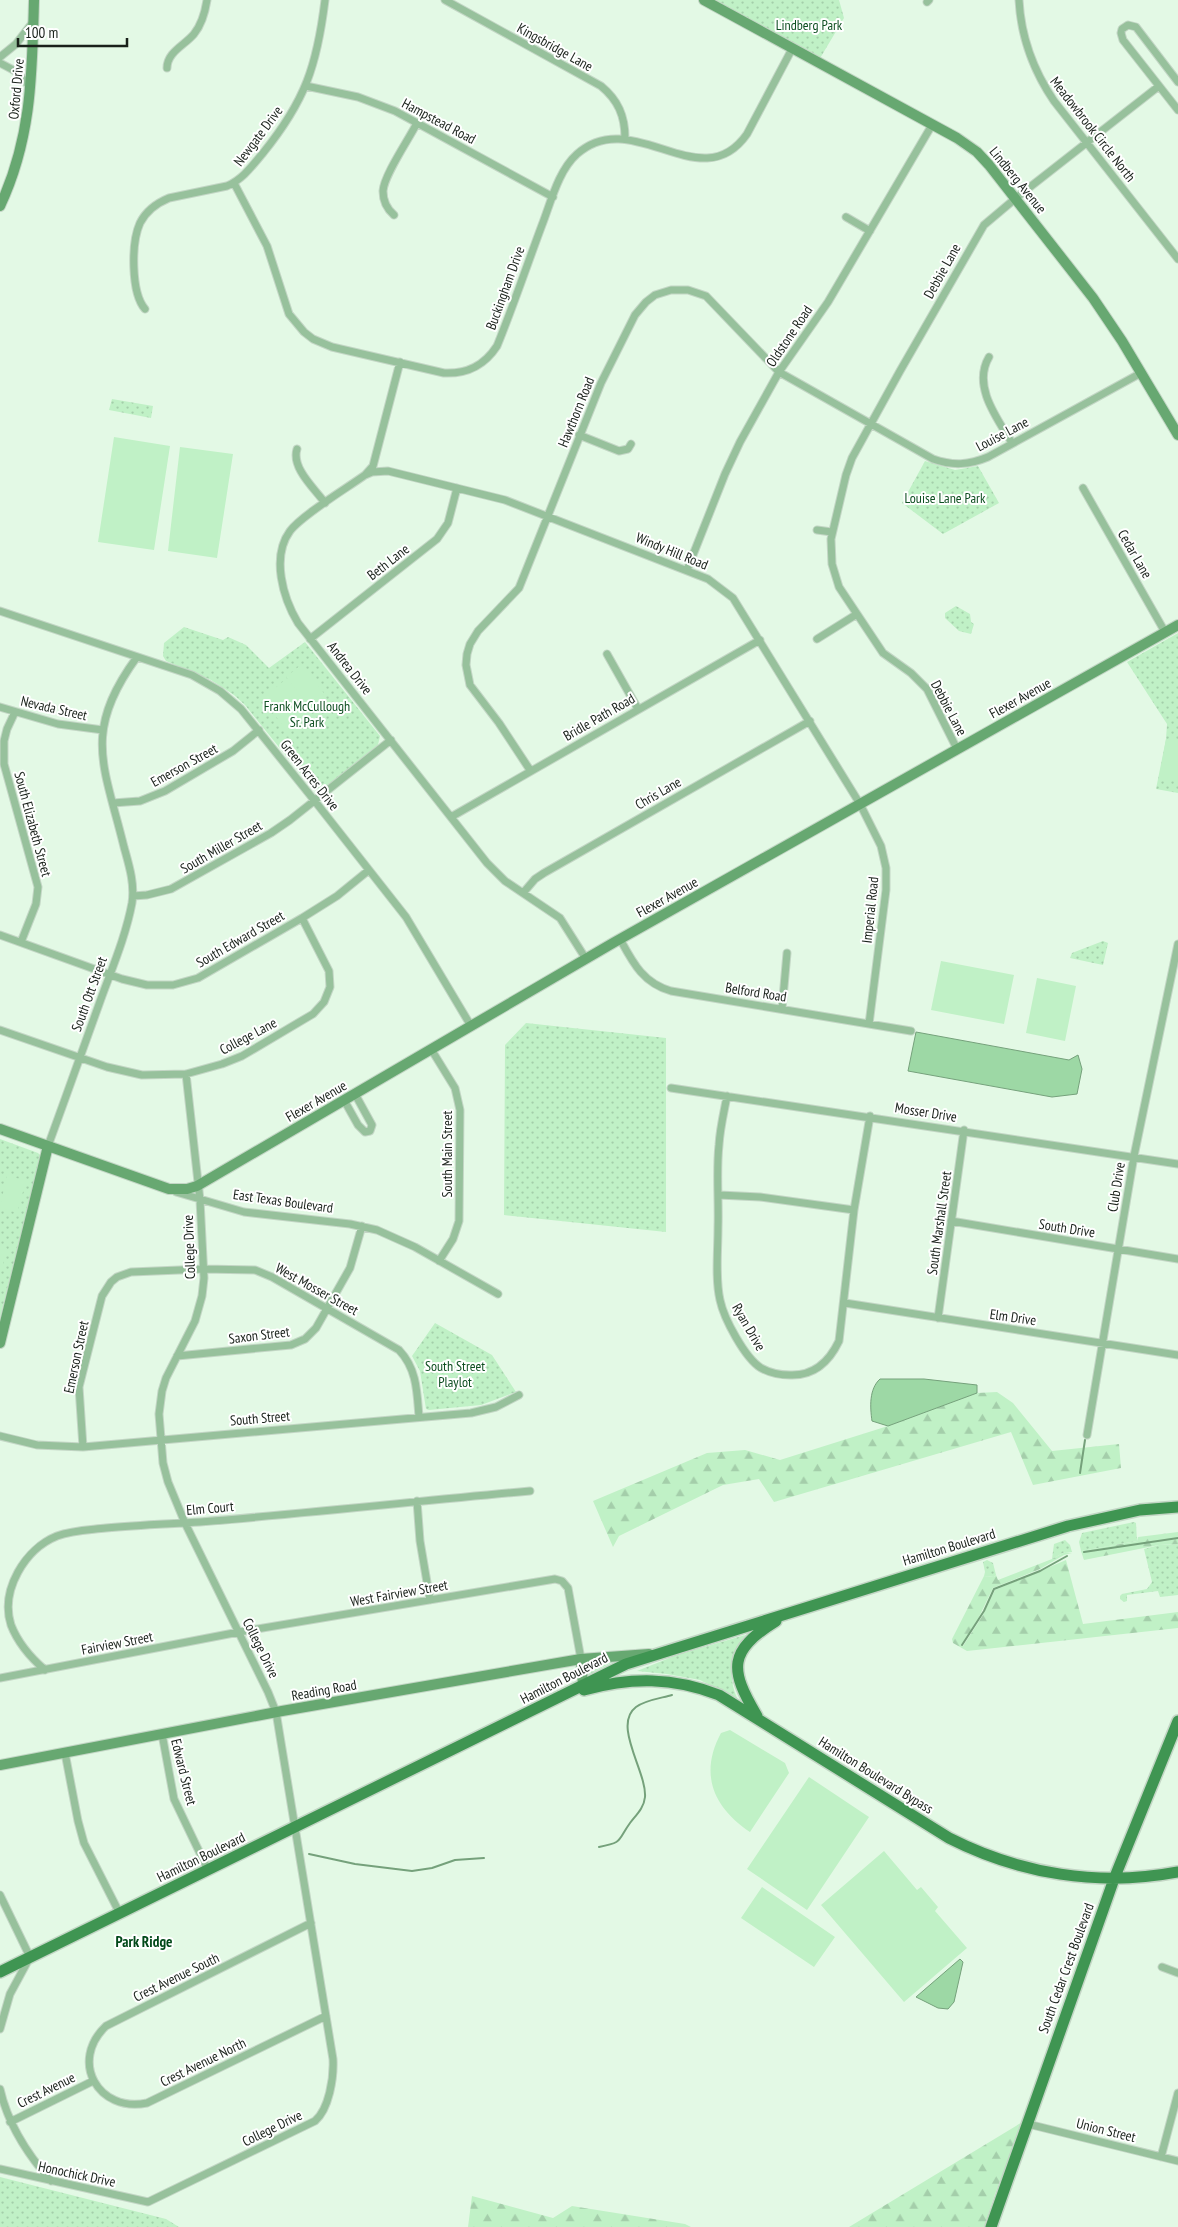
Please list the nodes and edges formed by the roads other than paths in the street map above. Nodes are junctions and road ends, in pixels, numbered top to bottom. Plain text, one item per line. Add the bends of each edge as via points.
1 (34, 0) edge
2 (207, 0) edge
3 (325, 0) edge
4 (445, 0) edge
5 (704, 0) edge
6 (1019, 0) edge
7 (34, 22) junction
8 (792, 49) junction
9 (0, 57) edge
10 (0, 63) edge
11 (167, 68) dead end
12 (1178, 82) edge
13 (306, 86) junction
14 (1158, 86) junction
15 (31, 88) junction
16 (1178, 110) edge
17 (417, 123) junction
18 (932, 125) junction
19 (624, 138) junction
20 (1087, 144) junction
21 (234, 183) junction
22 (553, 197) junction
23 (1016, 198) junction
24 (0, 206) edge
25 (394, 215) dead end
26 (846, 217) dead end
27 (870, 231) junction
28 (1178, 259) edge
29 (145, 309) dead end
30 (990, 357) dead end
31 (400, 362) junction
32 (779, 372) junction
33 (1141, 372) junction
34 (871, 424) junction
35 (1178, 435) edge
36 (580, 436) junction
37 (1012, 443) junction
38 (631, 444) dead end
39 (297, 449) dead end
40 (365, 475) junction
41 (457, 488) junction
42 (1082, 488) dead end
43 (325, 503) junction
44 (548, 515) junction
45 (817, 530) dead end
46 (832, 532) junction
47 (687, 570) junction
48 (0, 611) edge
49 (857, 614) junction
50 (1178, 625) edge
51 (1165, 632) junction
52 (310, 638) junction
53 (817, 639) dead end
54 (760, 640) junction
55 (607, 654) dead end
56 (137, 657) junction
57 (0, 707) edge
58 (638, 709) junction
59 (15, 712) junction
60 (810, 721) junction
61 (103, 730) junction
62 (259, 730) junction
63 (391, 740) junction
64 (957, 750) junction
65 (530, 770) junction
66 (314, 800) junction
67 (113, 803) junction
68 (860, 804) junction
69 (451, 817) junction
70 (369, 870) junction
71 (523, 893) junction
72 (132, 896) junction
73 (302, 918) junction
74 (0, 935) edge
75 (620, 939) junction
76 (21, 942) junction
77 (1178, 944) edge
78 (787, 953) dead end
79 (586, 959) junction
80 (110, 975) junction
81 (782, 1010) junction
82 (869, 1024) junction
83 (471, 1026) junction
84 (0, 1030) edge
85 (911, 1031) dead end
86 (431, 1049) junction
87 (80, 1059) junction
88 (186, 1074) junction
89 (671, 1088) dead end
90 (355, 1094) junction
91 (727, 1096) junction
92 (344, 1100) junction
93 (870, 1116) junction
94 (0, 1129) edge
95 (964, 1130) junction
96 (48, 1146) junction
97 (1134, 1156) junction
98 (1178, 1164) edge
99 (199, 1186) junction
100 (170, 1189) junction
101 (719, 1195) junction
102 (200, 1200) junction
103 (854, 1210) junction
104 (952, 1221) junction
105 (362, 1226) junction
106 (1119, 1249) junction
107 (1178, 1259) edge
108 (439, 1261) junction
109 (204, 1269) junction
110 (116, 1278) joint
111 (498, 1294) dead end
112 (845, 1304) junction
113 (327, 1308) junction
114 (938, 1318) junction
115 (0, 1342) edge
116 (1104, 1343) junction
117 (1178, 1355) edge
118 (177, 1356) junction
119 (519, 1395) dead end
120 (419, 1417) junction
121 (1087, 1435) dead end
122 (0, 1436) edge
123 (161, 1439) junction
124 (84, 1447) junction
125 (530, 1491) dead end
126 (417, 1501) junction
127 (1178, 1507) edge
128 (185, 1523) junction
129 (430, 1600) junction
130 (788, 1613) junction
131 (239, 1632) junction
132 (654, 1654) junction
133 (581, 1660) junction
134 (45, 1670) junction
135 (0, 1678) edge
136 (583, 1685) junction
137 (567, 1694) junction
138 (276, 1712) junction
139 (758, 1719) junction
140 (1178, 1721) edge
141 (162, 1734) junction
142 (65, 1753) junction
143 (0, 1765) edge
144 (295, 1827) junction
145 (208, 1870) junction
146 (1178, 1872) edge
147 (1114, 1879) junction
148 (0, 1895) edge
149 (120, 1914) junction
150 (312, 1923) junction
151 (30, 1957) junction
152 (1162, 1967) dead end
153 (0, 1972) edge
154 (1178, 1974) edge
155 (326, 2016) junction
156 (0, 2029) edge
157 (93, 2081) junction
158 (0, 2090) edge
159 (1178, 2093) edge
160 (10, 2122) junction
161 (1028, 2124) junction
162 (1161, 2157) junction
163 (1178, 2161) edge
164 (0, 2169) edge
165 (51, 2181) junction
166 (148, 2202) joint
167 (990, 2227) edge

1 - 7 street, Oxford Drive
2 - 11 street via 199,27 168,58
3 - 13 street, Newgate Drive via 320,40
4 - 19 street, Kingsbridge Lane via 601,86 619,107
5 - 8 street, Lindberg Avenue
6 - 20 street, Meadowbrook Circle North via 1022,31 1039,78
7 - 9 street
7 - 15 street, Oxford Drive
8 - 18 street, Lindberg Avenue
8 - 19 street, Buckingham Drive via 747,134 727,153 709,159 691,158
10 - 15 street via 17,72
12 - 14 street via 1136,28 1124,27 1121,33 1123,40
13 - 17 street, Hampstead Road via 358,97
13 - 21 street, Newgate Drive via 276,136
14 - 16 street
14 - 20 street, Debbie Lane
15 - 24 street, Oxford Drive via 20,153
17 - 22 street, Hampstead Road
17 - 25 street via 384,184 386,204
18 - 23 street, Lindberg Avenue via 978,152
18 - 27 street, Oldstone Road
19 - 22 street, Buckingham Drive via 594,143 576,155
20 - 23 street, Debbie Lane
20 - 28 street, Meadowbrook Circle North
21 - 29 street, Newgate Drive via 169,198 145,215 135,240 135,286 137,297
21 - 31 street, Buckingham Drive via 267,246 285,304 296,324 324,344
22 - 31 street, Buckingham Drive via 491,355 478,366 453,373
23 - 33 street, Lindberg Avenue via 1093,298
23 - 34 street, Debbie Lane via 977,234
26 - 27 street
27 - 32 street, Oldstone Road via 828,302
30 - 37 street via 984,370 983,384
31 - 40 street, Andrea Drive via 377,459
32 - 34 street, Hawthorn Road
32 - 36 street, Hawthorn Road via 706,296 688,290 663,292 646,302 635,315 601,382
32 - 47 street, Oldstone Road via 732,457
33 - 35 street, Lindberg Avenue
33 - 37 street, Louise Lane
34 - 37 street, Louise Lane via 933,459 954,465 977,462
34 - 46 street, Debbie Lane via 847,470
36 - 38 street via 619,451 628,449
36 - 44 street, Hawthorn Road
39 - 43 street via 297,465
40 - 41 street, Windy Hill Road via 388,471
40 - 43 street, Andrea Drive
41 - 44 street, Windy Hill Road
41 - 52 street, Beth Lane via 448,523 437,539
42 - 51 street, Cedar Lane
43 - 52 street, Andrea Drive via 290,531 282,561 286,600
44 - 47 street, Windy Hill Road
44 - 65 street, Hawthorn Road via 519,588 473,638 466,665 475,693 499,722
45 - 46 street
46 - 49 street, Debbie Lane via 835,576
47 - 54 street, Windy Hill Road via 725,590 740,607
48 - 56 street, Green Acres Drive
49 - 53 street
49 - 64 street, Debbie Lane via 883,653 927,689
50 - 51 street, Flexer Avenue
51 - 64 street, Flexer Avenue
52 - 63 street, Andrea Drive
54 - 58 street, Bridle Path Road
54 - 60 street, Windy Hill Road
55 - 58 street
56 - 61 street, South Ott Street via 113,694
56 - 62 street, Green Acres Drive via 209,683 231,699
57 - 59 street, Nevada Street
58 - 65 street, Bridle Path Road
59 - 61 street, Nevada Street via 58,724
59 - 76 street, South Elizabeth Street via 4,741 4,764 38,887 36,904
60 - 68 street, Windy Hill Road
60 - 71 street, Chris Lane via 544,873
61 - 67 street, South Ott Street via 103,765
62 - 66 street, Green Acres Drive
62 - 67 street, Emerson Street via 234,751 165,791 140,801
63 - 66 street, South Miller Street
63 - 69 street, Andrea Drive
64 - 68 street, Flexer Avenue
65 - 69 street, Bridle Path Road
66 - 70 street, Green Acres Drive
66 - 72 street, South Miller Street via 278,828 184,883 157,893
67 - 72 street, South Ott Street via 130,872
68 - 75 street, Flexer Avenue
68 - 82 street, Imperial Road via 881,846 887,883
69 - 71 street, Andrea Drive via 496,872
70 - 73 street, South Edward Street
70 - 83 street, Green Acres Drive via 417,934
71 - 79 street, Andrea Drive via 560,918
72 - 80 street, South Ott Street via 126,928
73 - 80 street, South Edward Street via 186,982 147,985
73 - 88 street, College Lane via 329,971 330,987 320,1008 242,1056
74 - 76 street, South Edward Street
75 - 79 street, Flexer Avenue
75 - 81 street, Belford Road via 636,968 657,986
76 - 80 street, South Edward Street
77 - 97 street, Club Drive
78 - 81 street
79 - 83 street, Flexer Avenue
80 - 87 street, South Ott Street
81 - 82 street, Belford Road
82 - 85 street, Belford Road
83 - 86 street, Flexer Avenue
84 - 87 street, College Lane
86 - 90 street, Flexer Avenue
86 - 108 street, South Main Street via 455,1088 460,1110 459,1221 453,1239
87 - 88 street, College Lane via 142,1075
87 - 96 street, South Ott Street
88 - 99 street, College Drive
89 - 91 street, Mosser Drive
90 - 92 street, Flexer Avenue
90 - 92 street via 372,1125 370,1131 360,1128
91 - 93 street, Mosser Drive
91 - 101 street, Ryan Drive via 719,1143
92 - 99 street, Flexer Avenue
93 - 95 street, Mosser Drive
93 - 103 street, Ryan Drive
94 - 96 street, East Texas Boulevard
95 - 97 street, Mosser Drive
95 - 104 street, South Marshall Street
96 - 100 street, East Texas Boulevard
96 - 115 street, South Ott Street
97 - 98 street, Mosser Drive
97 - 106 street, Club Drive
99 - 100 street, Flexer Avenue
99 - 102 street, College Drive
100 - 102 street, East Texas Boulevard
101 - 103 street via 760,1197
101 - 112 street, Ryan Drive via 720,1301 750,1358 761,1368 773,1374 790,1376 806,1375 819,1368 834,1353 839,1341
102 - 105 street, East Texas Boulevard via 264,1216
102 - 109 street, College Drive
103 - 112 street, Ryan Drive
104 - 106 street, South Drive
104 - 114 street, South Marshall Street
105 - 108 street, East Texas Boulevard via 392,1236
105 - 113 street, Saxon Street via 354,1258
106 - 107 street, South Drive
106 - 116 street, Club Drive
108 - 111 street, East Texas Boulevard
109 - 110 street, West Mosser Street via 131,1272
109 - 113 street, West Mosser Street via 244,1269 264,1273
109 - 118 street, College Drive via 195,1321
110 - 124 street, Emerson Street via 102,1296 80,1385
112 - 114 street, Elm Drive
113 - 118 street, Saxon Street via 312,1333 291,1345
113 - 120 street, West Mosser Street via 392,1344 405,1357 416,1382
114 - 116 street, Elm Drive
116 - 117 street, Elm Drive
116 - 121 street, Club Drive
118 - 123 street, College Drive via 162,1391 159,1414
119 - 120 street, South Street via 484,1410
120 - 123 street, South Street
122 - 124 street, South Street via 37,1444
123 - 124 street, South Street
123 - 128 street, College Drive via 168,1482
125 - 126 street, Elm Court
126 - 128 street, Elm Court
126 - 129 street
127 - 130 main road, Hamilton Boulevard via 1140,1510 1068,1526
128 - 131 street, College Drive
128 - 134 street, Elm Court via 78,1531 56,1536 36,1550 16,1576 9,1612 21,1644
129 - 131 street, West Fairview Street
129 - 133 street, West Fairview Street via 555,1579 568,1588
130 - 132 main road, Hamilton Boulevard
130 - 139 main road via 757,1633 740,1655 738,1680
131 - 134 street, Fairview Street
131 - 138 street, College Drive
132 - 133 street, Reading Road
132 - 136 main road, Hamilton Boulevard
133 - 136 street
133 - 138 street, Reading Road
134 - 135 street, Fairview Street
136 - 137 main road, Hamilton Boulevard
137 - 139 main road, Hamilton Boulevard Bypass via 631,1680 667,1680 719,1695
137 - 144 main road, Hamilton Boulevard
138 - 141 street, Reading Road
138 - 144 street, College Drive
139 - 147 main road, Hamilton Boulevard Bypass via 936,1830 978,1852 1051,1873
140 - 147 main road, South Cedar Crest Boulevard
141 - 142 street, Reading Road
141 - 145 street, Edward Street via 174,1799
142 - 143 street, Reading Road
142 - 149 street via 84,1843
144 - 145 main road, Hamilton Boulevard
144 - 150 street, College Drive
145 - 149 main road, Hamilton Boulevard
146 - 147 main road, Hamilton Boulevard Bypass
147 - 161 main road, South Cedar Crest Boulevard
148 - 151 street
149 - 151 main road, Hamilton Boulevard
150 - 155 street, College Drive
150 - 157 street, Crest Avenue South via 106,2026 90,2048 89,2065
151 - 153 main road, Hamilton Boulevard
151 - 156 street via 10,1994
152 - 154 street
155 - 157 street, Crest Avenue North via 147,2103 120,2102 105,2094
155 - 166 street, College Drive via 334,2065 320,2117
157 - 160 street, Crest Avenue
158 - 160 street
159 - 162 street
160 - 165 street via 28,2153
161 - 162 street, Union Street
161 - 167 main road, South Cedar Crest Boulevard
162 - 163 street, Union Street
164 - 165 street, Honochick Drive
165 - 166 street, Honochick Drive

